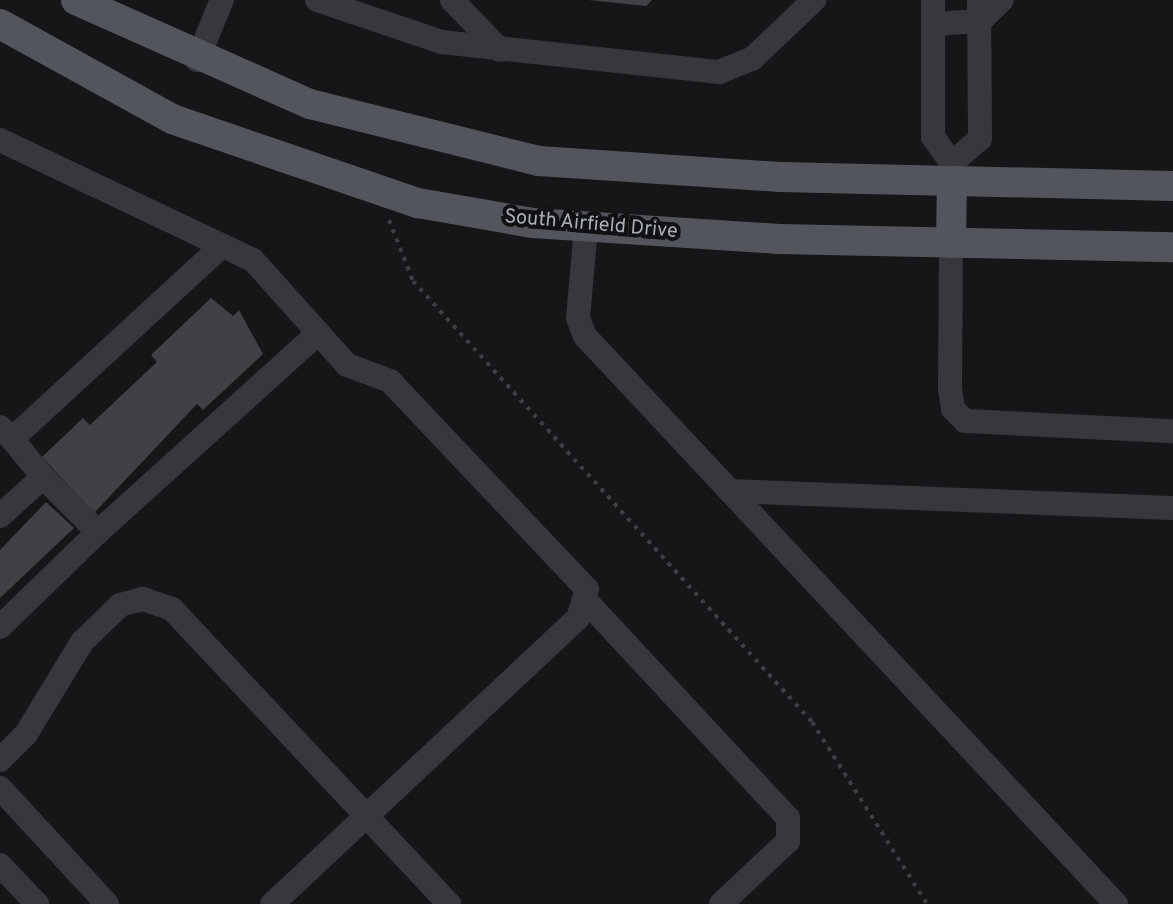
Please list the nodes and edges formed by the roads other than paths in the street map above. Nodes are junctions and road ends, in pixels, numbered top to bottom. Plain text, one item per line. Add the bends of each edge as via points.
1 (76, 0) edge
2 (222, 0) edge
3 (317, 0) edge
4 (452, 0) edge
5 (814, 0) edge
6 (1002, 0) edge
7 (980, 11) edge
8 (933, 12) edge
9 (0, 24) edge
10 (500, 50) junction
11 (197, 60) junction
12 (0, 140) edge
13 (952, 172) junction
14 (1173, 186) edge
15 (586, 227) junction
16 (951, 243) junction
17 (221, 247) junction
18 (1173, 247) edge
19 (318, 333) junction
20 (1173, 431) edge
21 (6, 433) edge
22 (43, 477) junction
23 (730, 491) junction
24 (1173, 508) edge
25 (0, 516) edge
26 (98, 532) junction
27 (588, 603) junction
28 (0, 627) edge
29 (0, 760) edge
30 (0, 788) edge
31 (366, 817) junction
32 (0, 865) edge
33 (37, 904) edge
34 (107, 904) edge
35 (272, 904) edge
36 (449, 904) edge
37 (721, 904) edge
38 (1116, 904) edge

1 - 11 main road
2 - 11 lane
3 - 10 lane via 442,42
4 - 10 lane
5 - 10 lane via 752,59 719,72
6 - 7 lane
7 - 8 lane
7 - 13 lane via 980,139
8 - 13 lane via 933,137
9 - 15 main road, South Airfield Drive via 172,119 378,191 533,223
11 - 13 main road via 325,108 539,161
12 - 17 lane
13 - 14 main road
13 - 16 main road
15 - 16 main road, South Airfield Drive
15 - 23 lane via 578,318 585,336
16 - 18 main road, South Airfield Drive
16 - 20 lane via 950,389 953,409 965,421
17 - 19 lane via 253,260
17 - 21 lane
19 - 26 lane
19 - 27 lane via 347,365 390,381 587,589
21 - 22 lane
22 - 25 lane
22 - 26 lane
23 - 24 lane
23 - 38 lane
26 - 28 lane
27 - 31 lane
27 - 37 lane via 788,818 788,841
29 - 31 lane via 26,734 82,642 120,605 143,599 172,609
30 - 34 lane
31 - 35 lane
31 - 36 lane
32 - 33 lane

